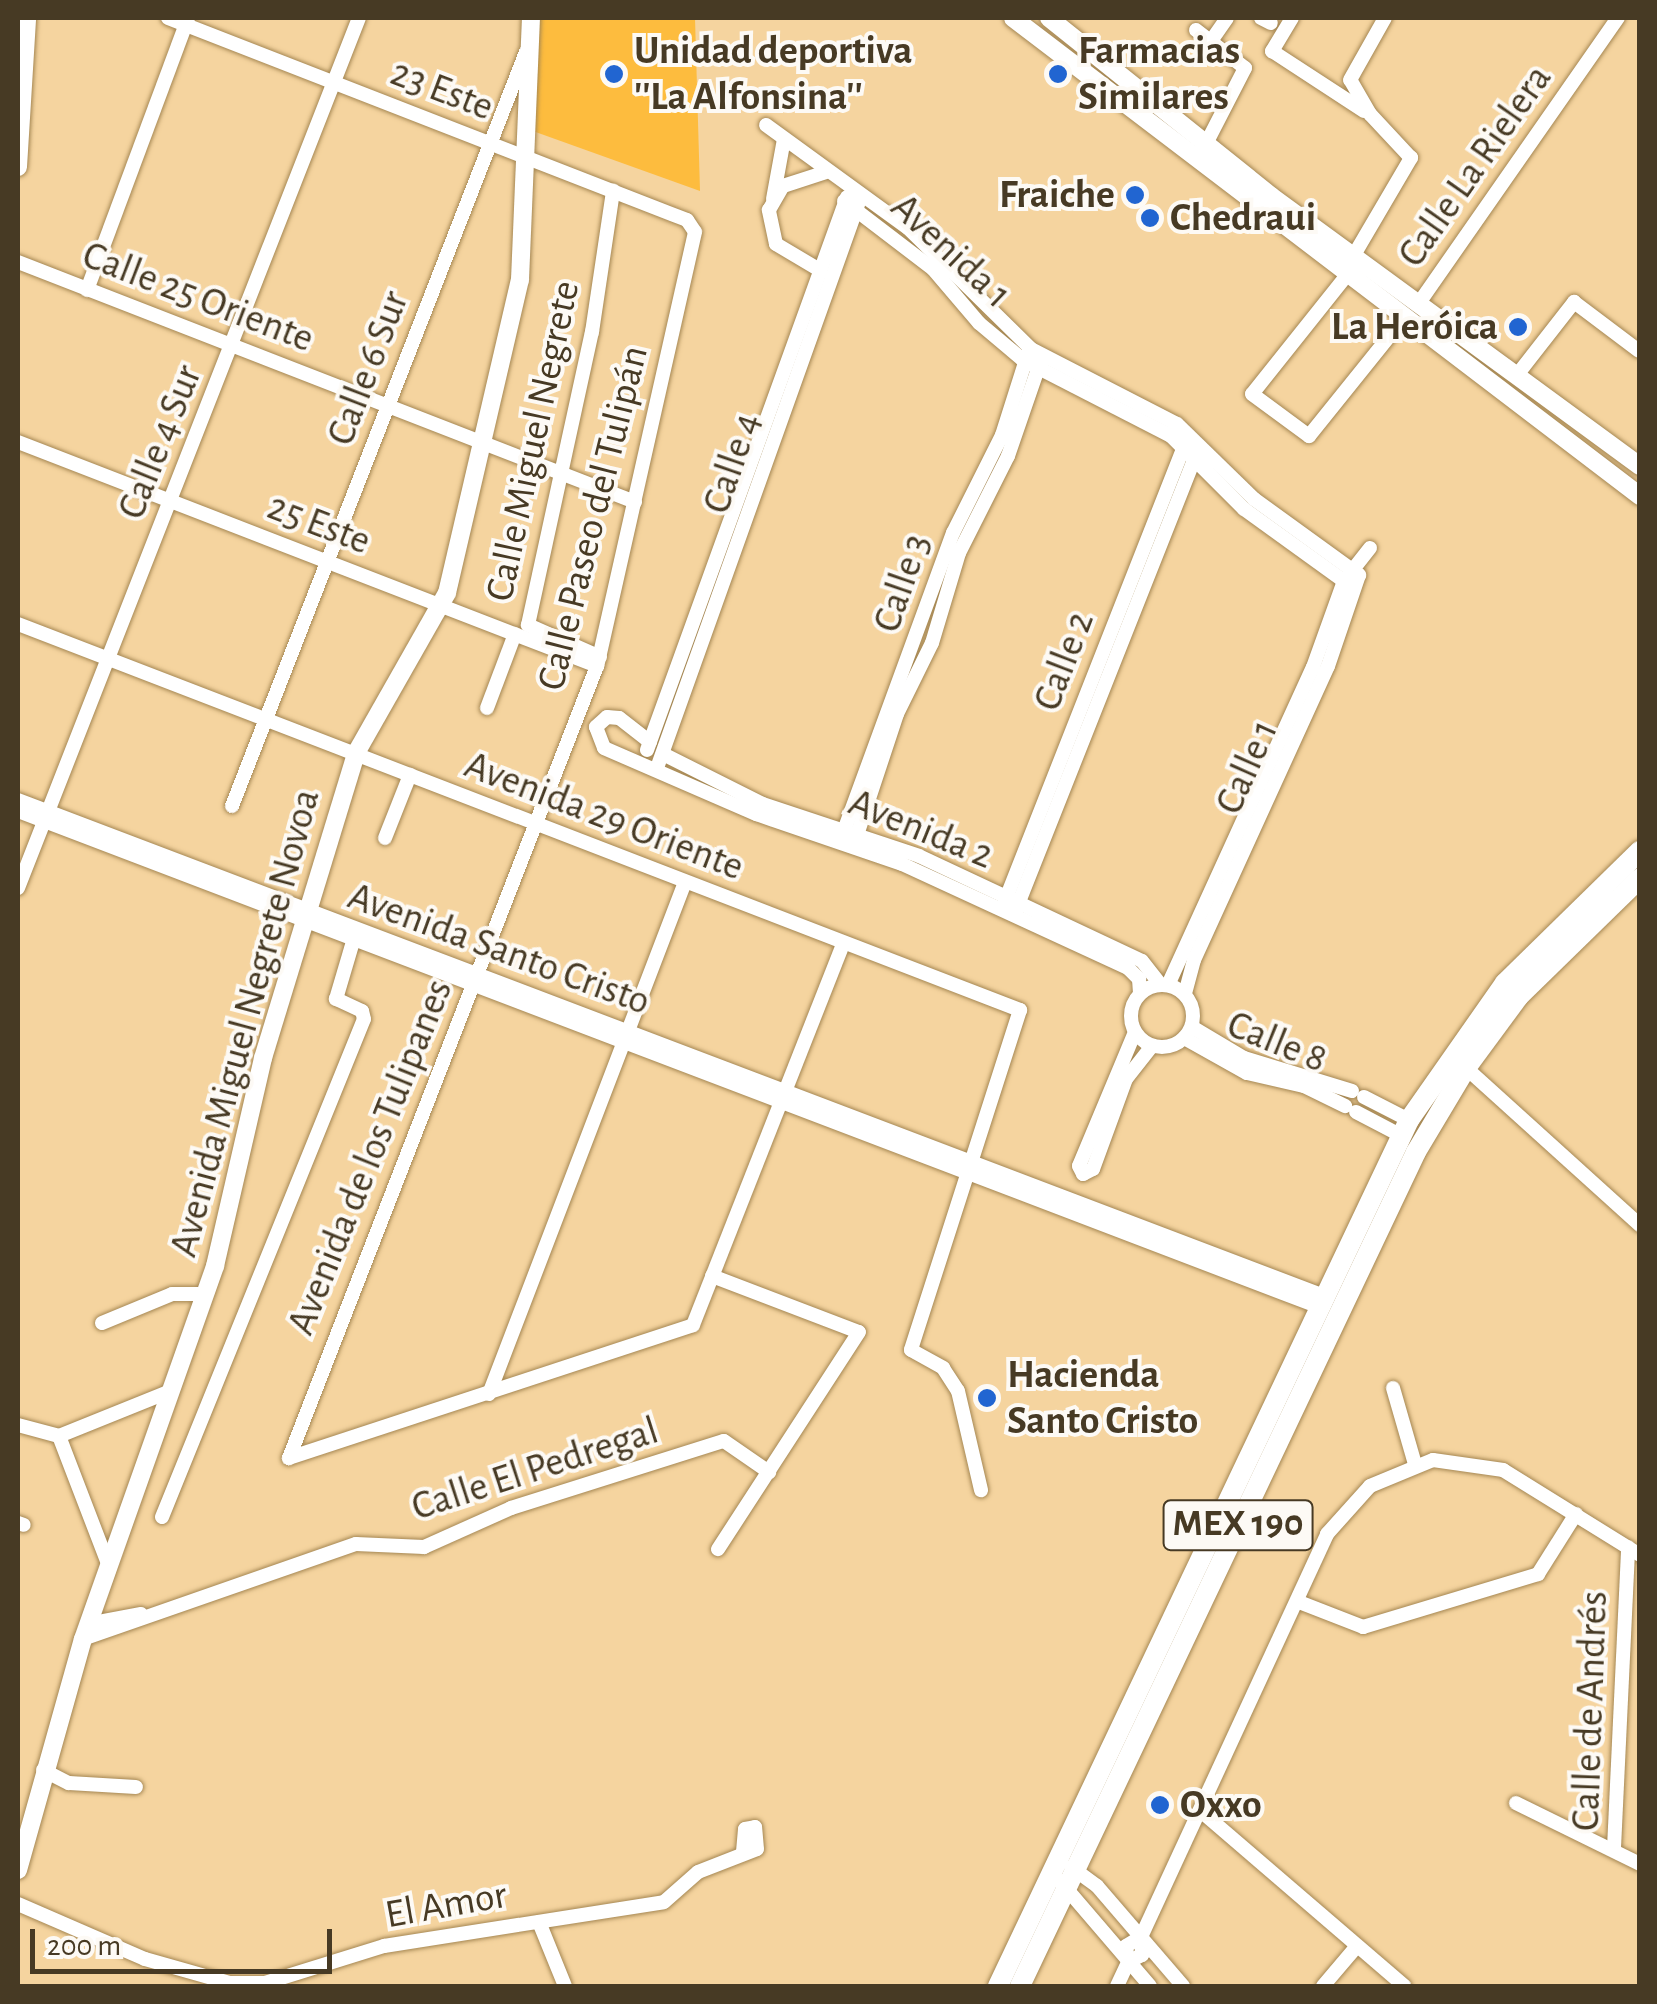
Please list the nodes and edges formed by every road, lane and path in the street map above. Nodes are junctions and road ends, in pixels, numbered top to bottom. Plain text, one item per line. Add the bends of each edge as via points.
1 (27, 18) edge
2 (168, 18) edge
3 (359, 18) edge
4 (531, 18) edge
5 (1013, 18) edge
6 (1049, 18) edge
7 (1211, 18) edge
8 (1227, 18) edge
9 (1292, 18) edge
10 (1385, 18) edge
11 (1618, 18) edge
12 (187, 21) edge
13 (1203, 35) junction
14 (530, 42) junction
15 (334, 82) junction
16 (1370, 114) junction
17 (766, 125) dead end
18 (784, 139) junction
19 (490, 144) junction
20 (1206, 144) junction
21 (525, 157) junction
22 (18, 167) edge
23 (826, 172) junction
24 (612, 191) junction
25 (854, 198) junction
26 (773, 199) junction
27 (692, 224) joint
28 (1354, 255) junction
29 (18, 262) edge
30 (818, 269) junction
31 (1347, 275) junction
32 (87, 290) junction
33 (1419, 303) junction
34 (1404, 318) junction
35 (233, 346) junction
36 (1639, 351) edge
37 (1033, 358) junction
38 (1517, 375) junction
39 (388, 406) junction
40 (768, 438) junction
41 (18, 442) edge
42 (482, 442) junction
43 (1192, 445) junction
44 (1640, 466) edge
45 (561, 472) junction
46 (1640, 496) edge
47 (171, 501) junction
48 (635, 502) junction
49 (1370, 548) dead end
50 (327, 562) junction
51 (1347, 574) junction
52 (442, 606) junction
53 (18, 624) edge
54 (516, 634) junction
55 (110, 657) junction
56 (599, 662) junction
57 (487, 708) dead end
58 (266, 718) junction
59 (650, 742) junction
60 (356, 754) junction
61 (654, 761) junction
62 (410, 774) junction
63 (1266, 786) junction
64 (18, 800) edge
65 (232, 806) dead end
66 (18, 811) edge
67 (46, 816) junction
68 (535, 824) junction
69 (385, 838) dead end
70 (848, 838) junction
71 (1640, 851) edge
72 (1640, 878) edge
73 (685, 882) junction
74 (18, 888) edge
75 (1009, 908) junction
76 (307, 918) junction
77 (355, 936) junction
78 (843, 944) junction
79 (476, 979) junction
80 (1164, 984) junction
81 (1140, 993) junction
82 (1185, 994) junction
83 (1135, 1032) junction
84 (1188, 1032) junction
85 (625, 1036) junction
86 (1152, 1046) junction
87 (1466, 1068) junction
88 (783, 1096) junction
89 (1406, 1128) junction
90 (963, 1164) junction
91 (1640, 1226) edge
92 (712, 1276) junction
93 (206, 1294) junction
94 (1324, 1302) junction
95 (102, 1323) dead end
96 (1393, 1388) dead end
97 (171, 1391) junction
98 (489, 1394) junction
99 (18, 1425) edge
100 (59, 1436) junction
101 (1415, 1464) junction
102 (769, 1472) junction
103 (981, 1490) dead end
104 (1576, 1514) junction
105 (162, 1516) dead end
106 (718, 1549) dead end
107 (1634, 1551) edge
108 (109, 1566) junction
109 (1299, 1602) junction
110 (86, 1631) junction
111 (43, 1770) junction
112 (136, 1787) dead end
113 (1516, 1803) dead end
114 (1202, 1812) junction
115 (1614, 1848) junction
116 (743, 1854) dead end
117 (1640, 1864) edge
118 (18, 1870) edge
119 (1063, 1872) junction
120 (18, 1904) edge
121 (538, 1922) junction
122 (1142, 1937) junction
123 (1357, 1946) junction
124 (1128, 1962) junction
125 (564, 1986) edge
126 (998, 1986) edge
127 (1020, 1986) edge
128 (1117, 1986) edge
129 (1150, 1986) edge
130 (1182, 1986) edge
131 (1323, 1986) edge
132 (1404, 1986) edge

1 - 22 main road
2 - 12 street, 23 Este
3 - 15 street, Calle 4 Sur
4 - 14 main road, Avenida Miguel Negrete Novoa
5 - 31 main road
6 - 20 main road
7 - 13 street
8 - 13 street
9 - 16 street via 1272,51
10 - 16 street via 1351,70 1353,90
11 - 33 street, Calle La Rielera
12 - 15 street, 23 Este
12 - 32 street
13 - 20 street via 1245,68
14 - 19 street, Calle 6 Sur
14 - 21 main road, Avenida Miguel Negrete Novoa
15 - 19 street, 23 Este
15 - 35 street, Calle 4 Sur
16 - 28 street via 1411,158
17 - 18 street
18 - 23 street
18 - 26 street
19 - 21 street, 23 Este
19 - 39 street, Calle 6 Sur
20 - 28 main road
21 - 24 street, 23 Este
21 - 42 main road, Avenida Miguel Negrete Novoa via 520,280
23 - 25 street
23 - 26 street via 798,178
24 - 27 street, 23 Este
24 - 45 street, Calle Miguel Negrete
25 - 30 street, Calle 4
25 - 37 street, Avenida 1 via 979,323
25 - 40 street, Calle 4
26 - 30 street via 768,222 776,244
27 - 48 street, Calle Paseo del Tulipán
28 - 33 main road
29 - 32 street, Calle 25 Oriente
30 - 40 street, Calle 4
31 - 34 main road
31 - 34 street via 1252,394 1308,436
32 - 35 street, Calle 25 Oriente
33 - 38 main road
34 - 46 main road
35 - 39 street, Calle 25 Oriente
35 - 47 street, Calle 4 Sur
36 - 38 street via 1574,302
37 - 43 street, Avenida 1
37 - 70 street, Calle 3 via 953,534 935,609
38 - 44 main road
39 - 42 street, Calle 25 Oriente
39 - 50 street, Calle 6 Sur
40 - 59 street, Calle 4
40 - 61 street, Calle 4
41 - 47 street, 25 Este
42 - 45 street, Calle 25 Oriente
42 - 52 main road, Avenida Miguel Negrete Novoa
43 - 51 street, Avenida 1
43 - 75 street, Calle 2
45 - 48 street, Calle 25 Oriente
45 - 56 street, Calle Miguel Negrete via 528,628
47 - 50 street, 25 Este
47 - 55 street, Calle 4 Sur
48 - 56 street, Calle Paseo del Tulipán
49 - 51 street
50 - 52 street, 25 Este
50 - 58 street, Calle 6 Sur
51 - 63 street, Calle 1 via 1360,580
52 - 54 street, 25 Este
52 - 60 main road, Avenida Miguel Negrete Novoa via 387,688
53 - 55 street, Avenida 29 Oriente
54 - 56 street, 25 Este
54 - 57 street
55 - 58 street, Avenida 29 Oriente
55 - 67 street, Calle 4 Sur
56 - 68 street, Calle Paseo del Tulipán
58 - 60 street, Avenida 29 Oriente
58 - 65 street, Calle 6 Sur
59 - 61 street, Calle 4
59 - 61 street, Avenida 2 via 619,718 607,717 596,727 604,748
60 - 62 street, Avenida 29 Oriente
60 - 76 main road, Avenida Miguel Negrete Novoa
61 - 70 street, Avenida 2
62 - 68 street, Avenida 29 Oriente
62 - 69 street
63 - 80 street, Calle 1
63 - 82 street, Calle 1
64 - 67 street, Avenida Santo Cristo
66 - 67 street, Avenida Santo Cristo
67 - 74 street, Calle 4 Sur
67 - 76 street, Avenida Santo Cristo
68 - 73 street, Avenida 29 Oriente
68 - 79 street, Avenida de los Tulipanes
70 - 75 street, Avenida 2
71 - 89 highway, MEX 190 via 1505,982
72 - 87 highway, MEX 190 via 1540,972
73 - 78 street, Avenida 29 Oriente
73 - 85 street
75 - 80 street, Avenida 2 via 1142,961
75 - 81 street, Avenida 2 via 1128,968 1139,979
76 - 77 street, Avenida Santo Cristo
76 - 93 main road, Avenida Miguel Negrete Novoa via 263,1058
77 - 79 street, Avenida Santo Cristo
77 - 105 street via 336,999 362,1011 364,1019
78 - 88 street
78 - 90 street, Avenida 29 Oriente via 1020,1010
79 - 85 street, Avenida Santo Cristo
79 - 98 street, Avenida de los Tulipanes via 288,1458
80 - 81 street
80 - 82 street
81 - 83 street via 1130,1012
82 - 84 street
83 - 86 street
83 - 86 street via 1080,1166 1084,1174 1093,1170 1126,1079
84 - 86 street
84 - 89 street, Calle 8 via 1244,1058 1358,1094
84 - 89 street, Calle 8 via 1247,1073 1304,1086
85 - 88 street, Avenida Santo Cristo
85 - 98 street
87 - 91 street
87 - 119 highway, MEX 190 via 1416,1152
88 - 90 street, Avenida Santo Cristo
88 - 92 street
89 - 94 highway, MEX 190
90 - 94 street, Avenida Santo Cristo
90 - 103 street via 911,1350 943,1368 958,1391
92 - 98 street via 693,1324
92 - 102 street via 860,1332
93 - 95 street via 172,1294
93 - 97 main road, Avenida Miguel Negrete Novoa
94 - 119 highway, MEX 190
96 - 101 street
97 - 100 street
97 - 108 main road, Avenida Miguel Negrete Novoa
99 - 100 street
100 - 108 street
101 - 104 street via 1458,1460 1503,1470
101 - 109 street via 1370,1486 1346,1509 1327,1534
102 - 106 street
102 - 110 street, Calle El Pedregal via 724,1441 511,1508 424,1547 356,1544
104 - 107 street
104 - 109 street via 1538,1574 1362,1627
107 - 115 street, Calle de Andrés
108 - 110 main road, Avenida Miguel Negrete Novoa
109 - 114 street
110 - 111 main road, Avenida Miguel Negrete Novoa
111 - 112 street via 70,1783
111 - 118 main road, Avenida Miguel Negrete Novoa
113 - 115 street
114 - 122 street
114 - 123 street
115 - 117 street, Calle de Andrés
116 - 121 street, El Amor via 698,1872 664,1902
119 - 122 street
119 - 124 street
119 - 126 highway, MEX 190
119 - 127 highway, MEX 190
120 - 121 street, El Amor via 88,1940 230,1982 265,1983 384,1946
121 - 125 street
122 - 124 street via 1142,1954
122 - 130 street
123 - 131 street
123 - 132 street
124 - 128 street
124 - 129 street

